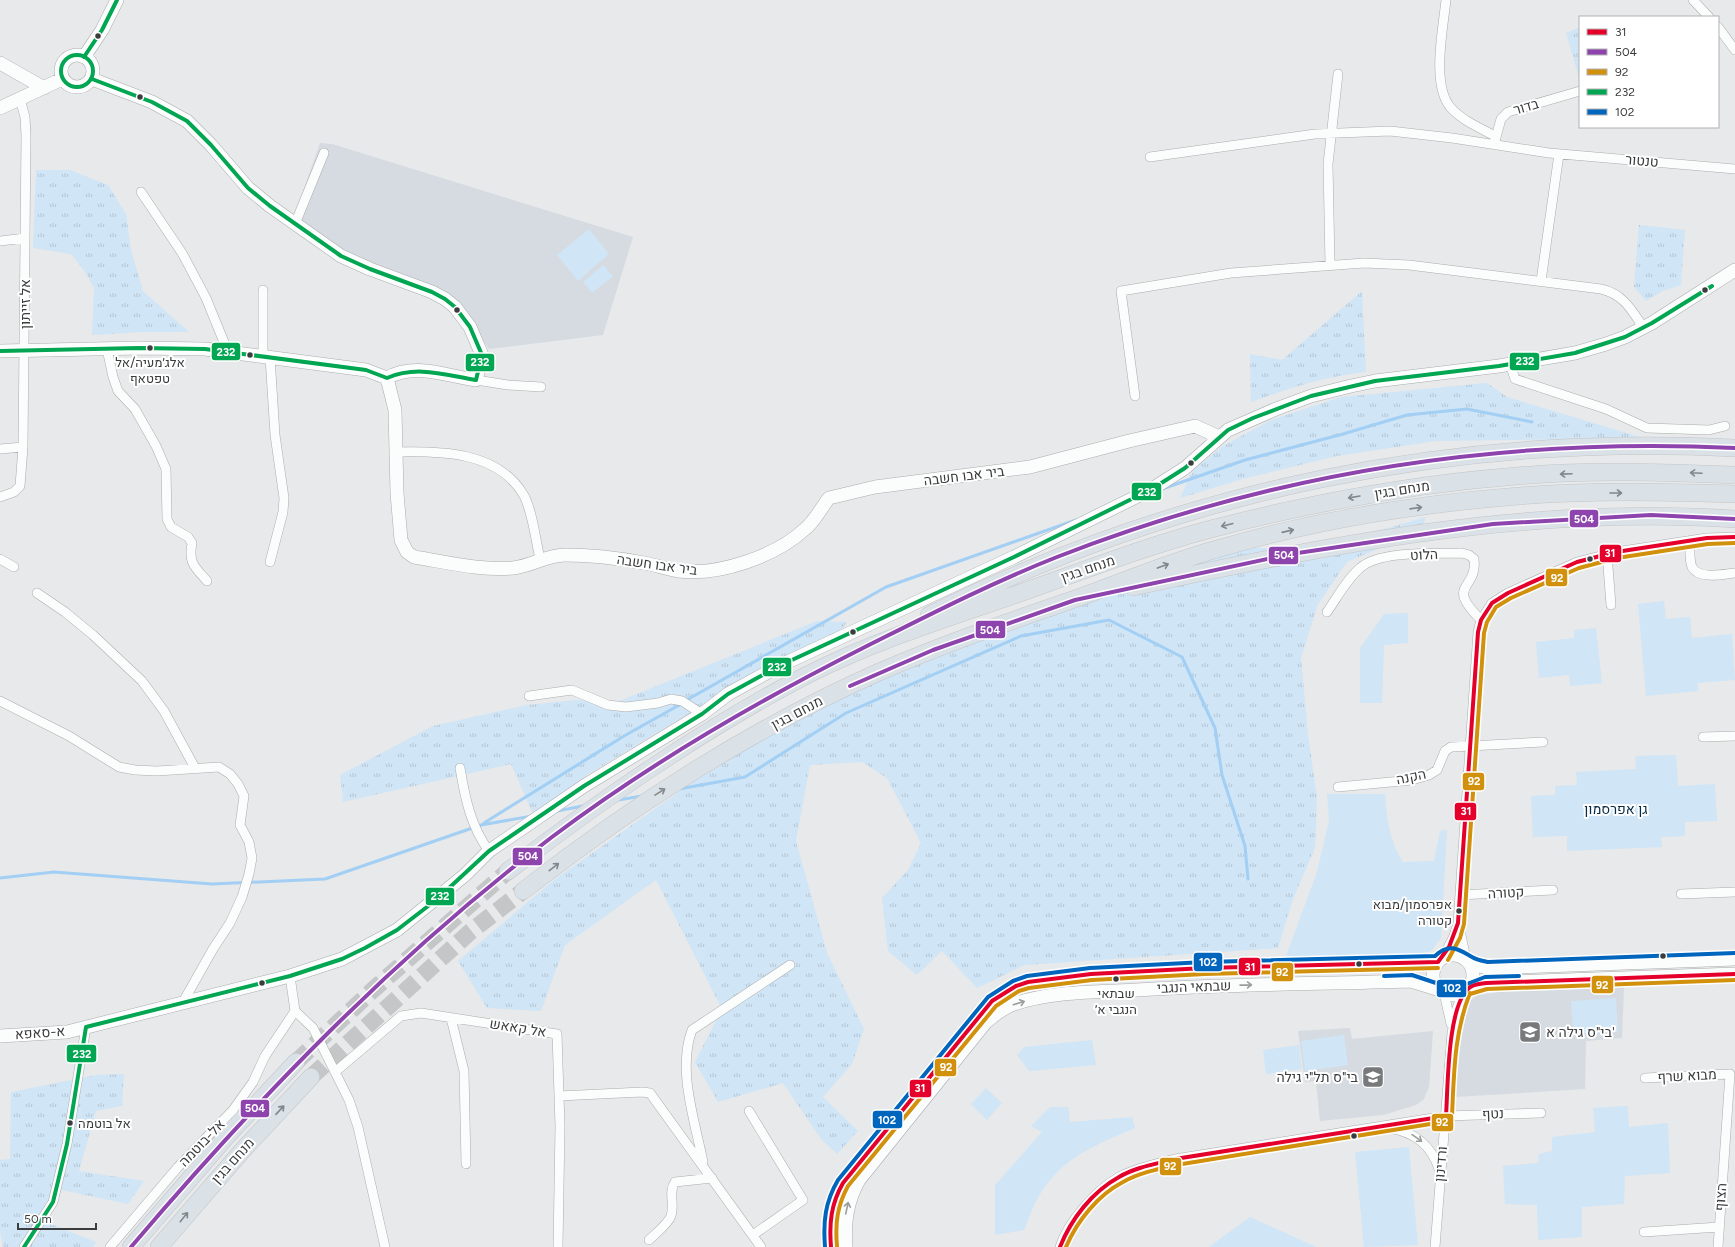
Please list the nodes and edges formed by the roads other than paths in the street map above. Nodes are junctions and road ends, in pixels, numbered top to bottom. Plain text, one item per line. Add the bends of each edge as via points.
1 (117, 0) edge
2 (1446, 0) edge
3 (1693, 0) edge
4 (1708, 16) edge
5 (1719, 29) edge
6 (1735, 50) edge
7 (84, 57) junction
8 (0, 63) edge
9 (1338, 74) dead end
10 (62, 79) junction
11 (92, 79) junction
12 (44, 88) junction
13 (1579, 91) edge
14 (20, 98) junction
15 (0, 108) edge
16 (1333, 133) junction
17 (1495, 140) junction
18 (324, 153) dead end
19 (1559, 154) junction
20 (1150, 157) dead end
21 (1735, 169) edge
22 (141, 192) dead end
23 (295, 224) junction
24 (26, 238) junction
25 (0, 241) edge
26 (1330, 264) junction
27 (1735, 270) edge
28 (1541, 281) junction
29 (263, 290) dead end
30 (1643, 327) junction
31 (107, 349) junction
32 (0, 351) edge
33 (25, 351) junction
34 (228, 352) junction
35 (266, 357) junction
36 (1510, 364) junction
37 (387, 378) junction
38 (476, 380) junction
39 (541, 387) dead end
40 (1134, 396) dead end
41 (1725, 426) dead end
42 (1219, 437) junction
43 (23, 447) junction
44 (0, 448) edge
45 (1735, 448) edge
46 (396, 452) junction
47 (1735, 475) edge
48 (1735, 494) edge
49 (0, 498) edge
50 (1735, 519) edge
51 (1735, 538) edge
52 (1690, 541) junction
53 (1607, 554) junction
54 (0, 559) edge
55 (540, 559) junction
56 (270, 562) dead end
57 (14, 567) dead end
58 (1735, 573) edge
59 (207, 581) dead end
60 (37, 593) dead end
61 (1074, 600) junction
62 (1611, 605) dead end
63 (1326, 612) dead end
64 (1481, 620) junction
65 (864, 647) junction
66 (529, 696) dead end
67 (0, 701) edge
68 (702, 714) junction
69 (1735, 736) edge
70 (1703, 737) dead end
71 (1542, 742) dead end
72 (1470, 747) junction
73 (195, 768) junction
74 (460, 768) dead end
75 (1338, 787) dead end
76 (489, 852) junction
77 (508, 871) tunnel mouth
78 (1552, 890) dead end
79 (523, 891) tunnel mouth
80 (1735, 892) edge
81 (1681, 894) dead end
82 (1460, 895) junction
83 (1458, 923) junction
84 (1735, 959) edge
85 (1440, 960) junction
86 (1468, 961) junction
87 (790, 965) dead end
88 (1735, 974) edge
89 (290, 976) junction
90 (1466, 990) junction
91 (1442, 991) junction
92 (183, 1002) junction
93 (295, 1011) junction
94 (451, 1018) junction
95 (86, 1026) junction
96 (1452, 1033) junction
97 (0, 1036) edge
98 (296, 1062) tunnel mouth
99 (335, 1072) junction
100 (1730, 1074) joint
101 (311, 1077) tunnel mouth
102 (1645, 1078) dead end
103 (559, 1096) junction
104 (749, 1111) dead end
105 (1541, 1113) dead end
106 (1446, 1116) junction
107 (1380, 1127) junction
108 (466, 1164) dead end
109 (703, 1166) junction
110 (1440, 1172) junction
111 (712, 1178) junction
112 (1719, 1228) junction
113 (1644, 1232) dead end
114 (753, 1236) junction
115 (649, 1240) dead end
116 (24, 1247) edge
117 (110, 1247) edge
118 (131, 1247) edge
119 (159, 1247) edge
120 (385, 1247) edge
121 (558, 1247) edge
122 (761, 1247) edge
123 (831, 1247) edge
124 (846, 1247) edge
125 (1060, 1247) edge
126 (1435, 1247) edge
127 (1718, 1247) edge

1 - 7 street via 102,30
2 - 17 street via 1439,75 1441,88 1451,108
3 - 4 street
5 - 6 street
7 - 10 street via 74,55 65,60 61,68
7 - 11 street via 92,64
8 - 12 street
9 - 16 street
10 - 11 street via 69,86 79,88
10 - 12 street
11 - 23 street via 152,102 187,121 248,188
12 - 14 street
13 - 17 street, בדור via 1508,112 1501,118
14 - 15 street
14 - 24 street, אל זייתון via 26,136
16 - 17 street, טנטור via 1390,130
16 - 20 street, טנטור
16 - 26 street via 1328,164
17 - 19 street, טנטור
18 - 23 street
19 - 21 street, טנטור
19 - 28 street
22 - 34 street via 189,266 206,298
23 - 38 street via 341,256 370,270 432,292 455,307 470,327 482,355
24 - 25 street
24 - 33 street, אל זייתון
26 - 28 street via 1409,265
26 - 40 street via 1231,273 1121,291
27 - 30 street, א-סאפא
28 - 30 street via 1610,291 1628,303
29 - 35 street
30 - 36 street, א-סאפא via 1625,337 1575,352
31 - 33 street
31 - 34 street via 199,349
31 - 59 street via 118,392 135,409 166,469 167,519 171,527 188,537 192,543 192,564
32 - 33 street
33 - 43 street, אל זייתון
34 - 35 street
35 - 37 street via 366,370
35 - 56 street via 284,498 283,512
36 - 41 street via 1515,379 1606,409 1647,428 1709,430
36 - 42 street, א-סאפא via 1375,381 1337,389 1270,411 1228,430
37 - 38 street via 404,370 418,369
37 - 46 street, ביר אבו חשבה via 395,410
38 - 39 street via 508,386
42 - 55 street, ביר אבו חשבה via 1195,426 1030,467 875,487 829,498 806,528 783,546 747,562 700,572 679,571 642,562 593,556 563,555
42 - 68 street, א-סאפא via 1185,468 1152,489 1014,557 778,666 728,694
43 - 44 street
43 - 49 street, אל זייתון via 20,486 14,492
45 - 65 highway via 1563,447 1468,456 1366,470 1270,489 1174,516 1061,555 977,591
46 - 55 street via 459,454 499,470 514,482 524,495
46 - 55 street, ביר אבו חשבה via 401,540 407,552 414,557 494,569 514,568
47 -> 65 highway, מנחם בגין via 1663,472 1520,476 1445,483 1329,502 1272,514 1153,546
61 -> 48 highway, מנחם בגין via 1216,549 1309,526 1373,514 1521,495
50 - 61 highway via 1651,515 1459,528 1291,554
51 - 52 street
52 - 53 street
52 - 58 street via 1692,567 1698,573
53 - 62 street
53 - 64 street via 1577,562 1508,593 1492,603
54 - 57 street
60 - 73 street via 93,635 142,681 164,711
79 -> 61 highway, מנחם בגין via 643,802 696,769 814,703 933,650
63 - 64 street, הלוט via 1351,578 1371,561 1401,556 1462,553 1474,559 1475,566 1464,588 1463,597
64 - 72 street
65 - 77 highway, מנחם בגין via 805,676 666,759 568,826
66 - 68 street via 572,690 608,705 626,707 671,700 682,702
67 - 73 street via 69,736 119,767 157,771
68 - 76 street, א-סאפא via 584,786
69 - 70 street
71 - 72 street, הקנה
72 - 75 street, הקנה via 1451,747 1445,751 1437,770 1420,778
72 - 82 street
73 - 92 street via 219,767 230,774 238,784 244,796 240,825 249,842 252,858 242,897 233,917
74 - 76 street via 473,824
76 - 89 street, א-סאפא via 453,886 397,930 342,959
78 - 82 street, קטורה
80 - 81 street
82 - 83 street
83 - 85 street via 1452,941
83 - 86 street
84 - 86 street via 1487,968
85 - 86 street via 1454,954
85 - 91 street via 1433,973
85 - 123 street, שבתאי הנגבי via 1169,970 1079,976 1016,986 998,996 988,1006 843,1183 834,1198 830,1212
86 - 90 street via 1473,973 1471,984
87 - 109 street via 692,1030 688,1040 685,1067
88 - 90 street via 1486,983
89 - 92 street, א-סאפא
89 - 93 street
90 - 91 street via 1455,995
90 - 96 street, ורדינון via 1457,1008
91 - 96 street, ורדינון via 1450,1010
124 -> 91 street, שבתאי הנגבי via 846,1213 859,1180 986,1022 1003,1008 1046,997 1205,986 1411,981
92 - 95 street, א-סאפא
93 - 99 street via 313,1028
93 - 117 street, אל-בוטמה via 265,1056 253,1082 233,1110 178,1167
94 - 99 street, אל קאאש via 421,1013 401,1016
94 - 103 street, אל קאאש via 557,1034
94 - 108 street via 464,1071
95 - 97 street, א-סאפא via 67,1032
95 - 116 street via 67,1144 53,1202
96 - 106 street, ורדינון
98 - 118 highway, מנחם בגין via 221,1143
99 - 120 street via 358,1127
100 - 102 street, מבוא שרף
100 - 112 street, הצוף
119 -> 101 highway, מנחם בגין via 236,1157
103 - 109 street via 650,1093
103 - 121 street, אל קאאש
104 - 114 street via 803,1200
105 - 106 street, נטף
106 - 107 street, נטף
106 - 110 street, ורדינון
107 -> 110 street via 1399,1130 1418,1139 1430,1148
107 - 125 street, נטף via 1175,1159 1132,1171 1117,1178 1090,1202 1069,1227
109 - 111 street
110 - 126 street, ורדינון
111 - 114 street
111 - 115 street via 674,1182 670,1188 670,1217
112 - 113 street
112 - 127 street, הצוף
114 - 122 street

